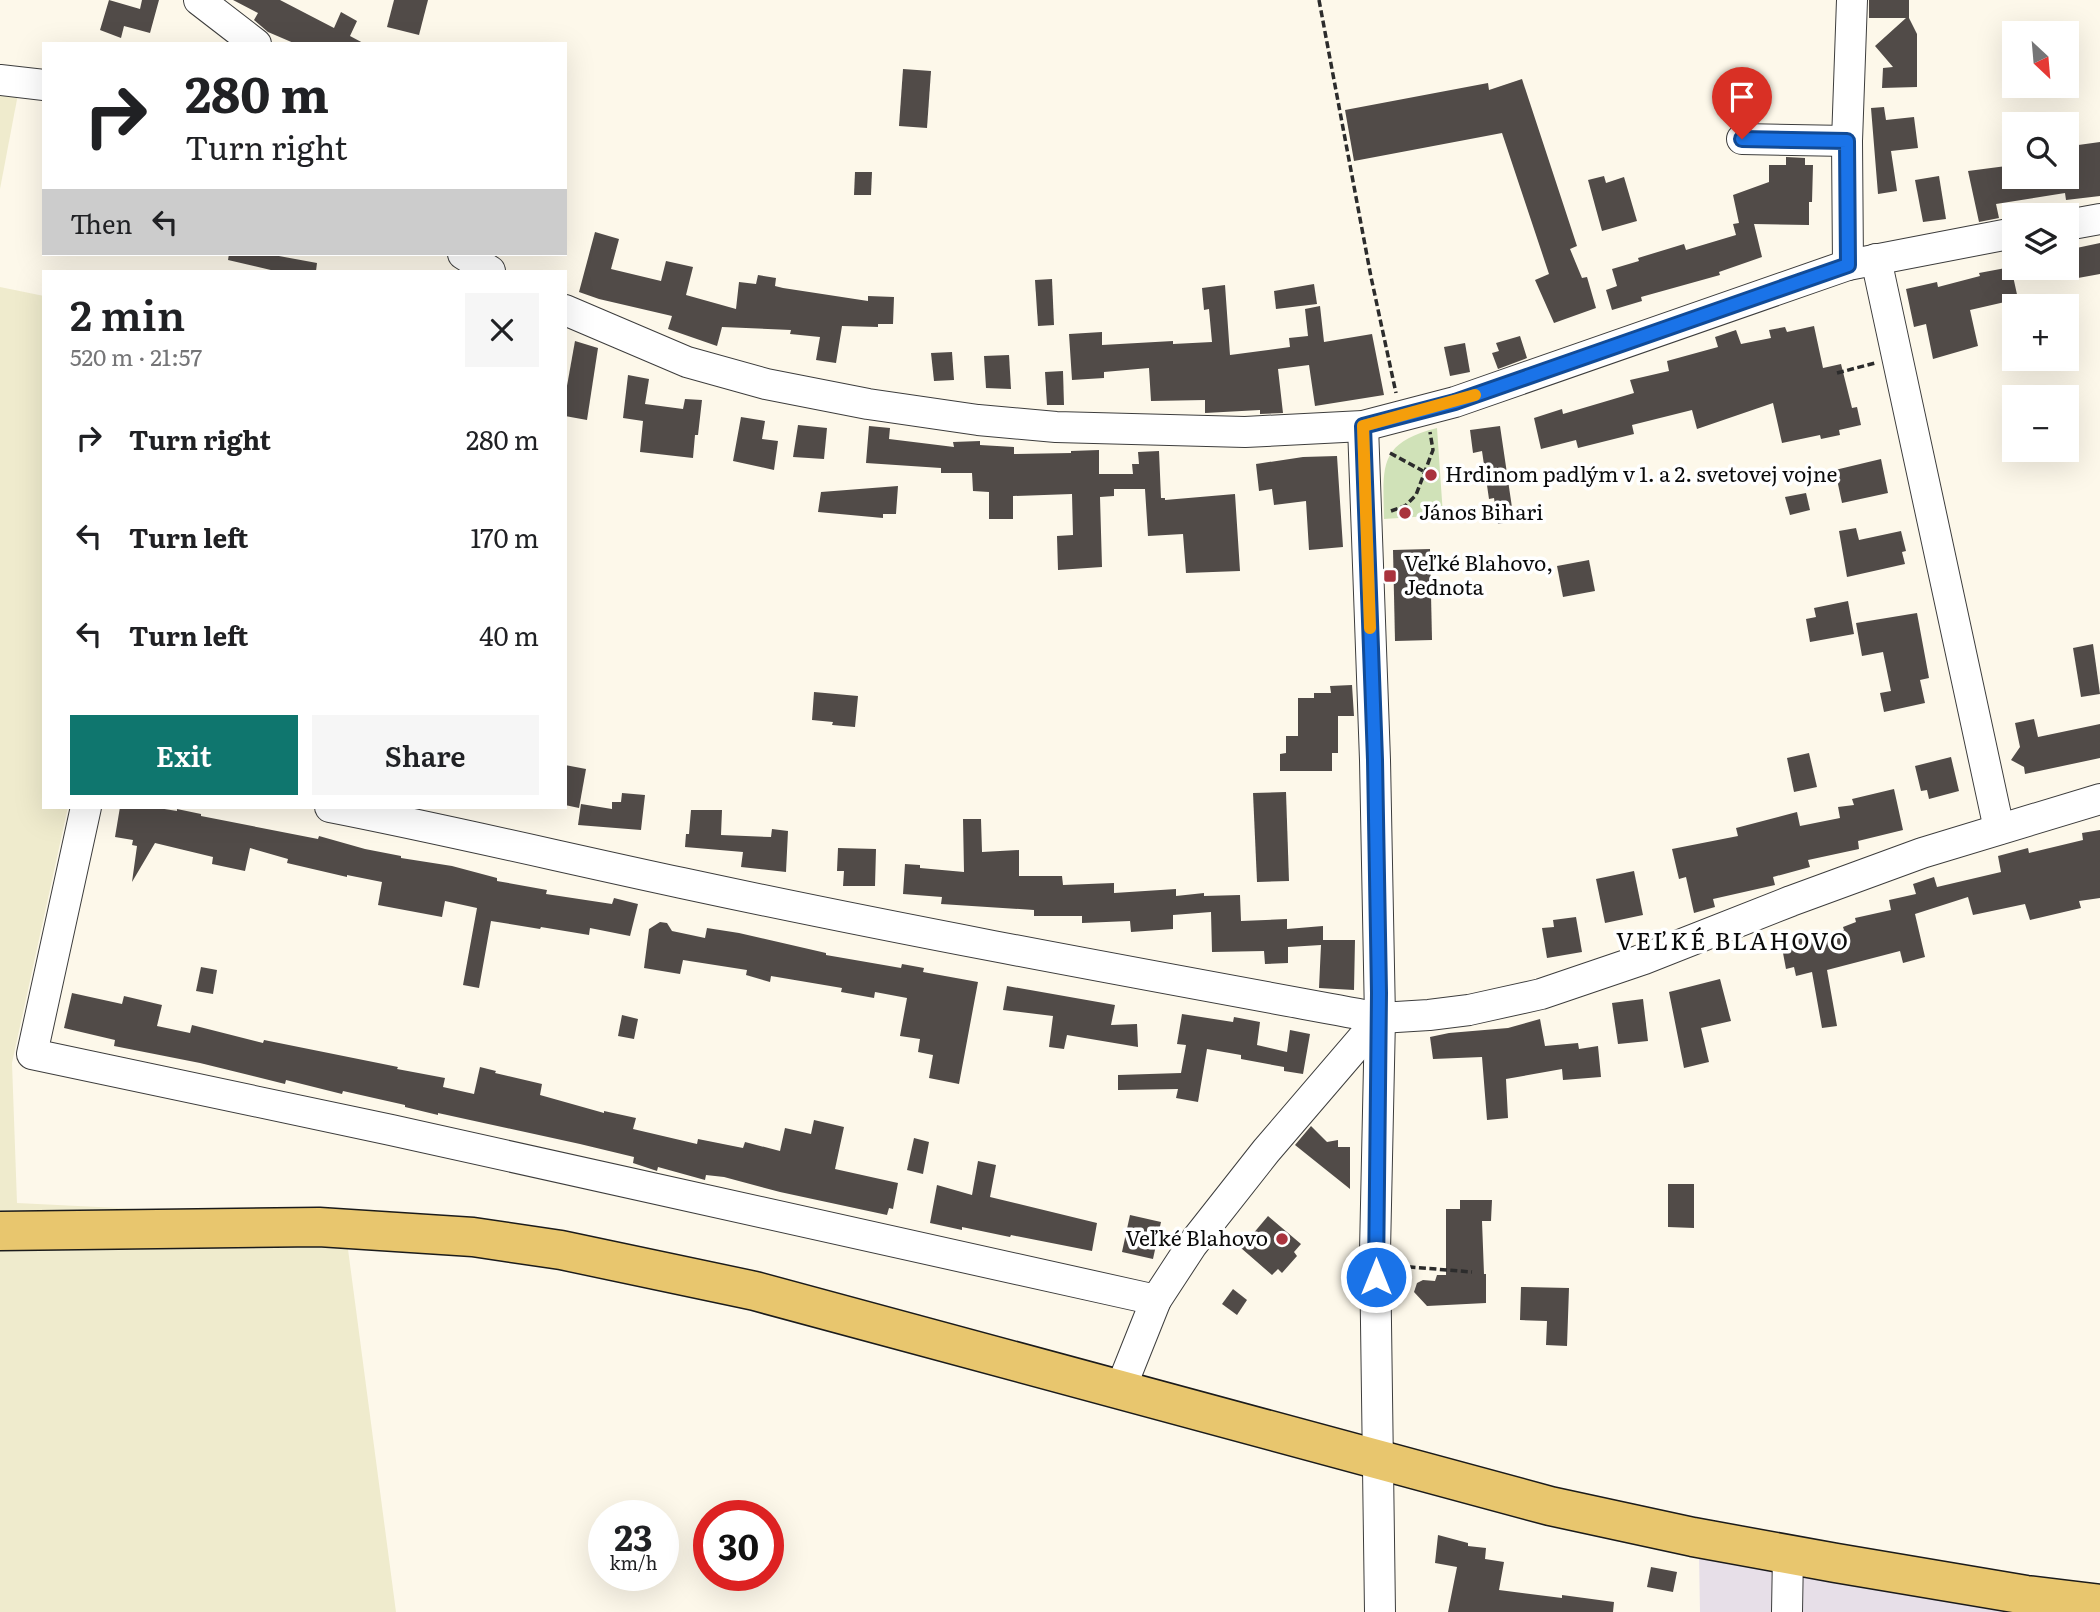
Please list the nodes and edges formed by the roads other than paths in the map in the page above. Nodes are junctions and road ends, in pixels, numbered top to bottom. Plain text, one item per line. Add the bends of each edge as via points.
1 (199, 0) edge
2 (1852, 0) edge
3 (253, 42) edge
4 (0, 80) edge
5 (42, 85) edge
6 (1742, 139) dead end
7 (1847, 141) junction
8 (2100, 219) edge
9 (2079, 223) edge
10 (2002, 235) edge
11 (466, 256) edge
12 (1862, 262) junction
13 (488, 270) edge
14 (567, 311) edge
15 (1363, 426) junction
16 (2100, 799) edge
17 (86, 809) edge
18 (340, 809) edge
19 (1999, 829) junction
20 (1380, 1018) junction
21 (0, 1231) edge
22 (1156, 1300) junction
23 (1120, 1390) junction
24 (1379, 1460) junction
25 (1787, 1554) junction
26 (2100, 1604) edge
27 (1380, 1612) edge
28 (1787, 1612) edge

1 - 3 street
2 - 7 street
4 - 5 street
6 - 7 street
7 - 12 street
8 - 9 street
10 - 12 street
11 - 13 street
12 - 15 street via 1455,402
12 - 19 street via 1898,358
14 - 15 street via 687,362 766,384 978,420 1245,432
15 - 20 street
16 - 19 street
17 - 22 street via 32,1054
18 - 20 street via 998,947
19 - 20 street via 1922,853 1541,994 1469,1010
20 - 22 street via 1266,1150
20 - 24 street
21 - 23 main road via 319,1227 498,1240 755,1291
22 - 23 street
23 - 24 main road
24 - 25 main road via 1550,1506
24 - 27 street
25 - 26 main road
25 - 28 street

